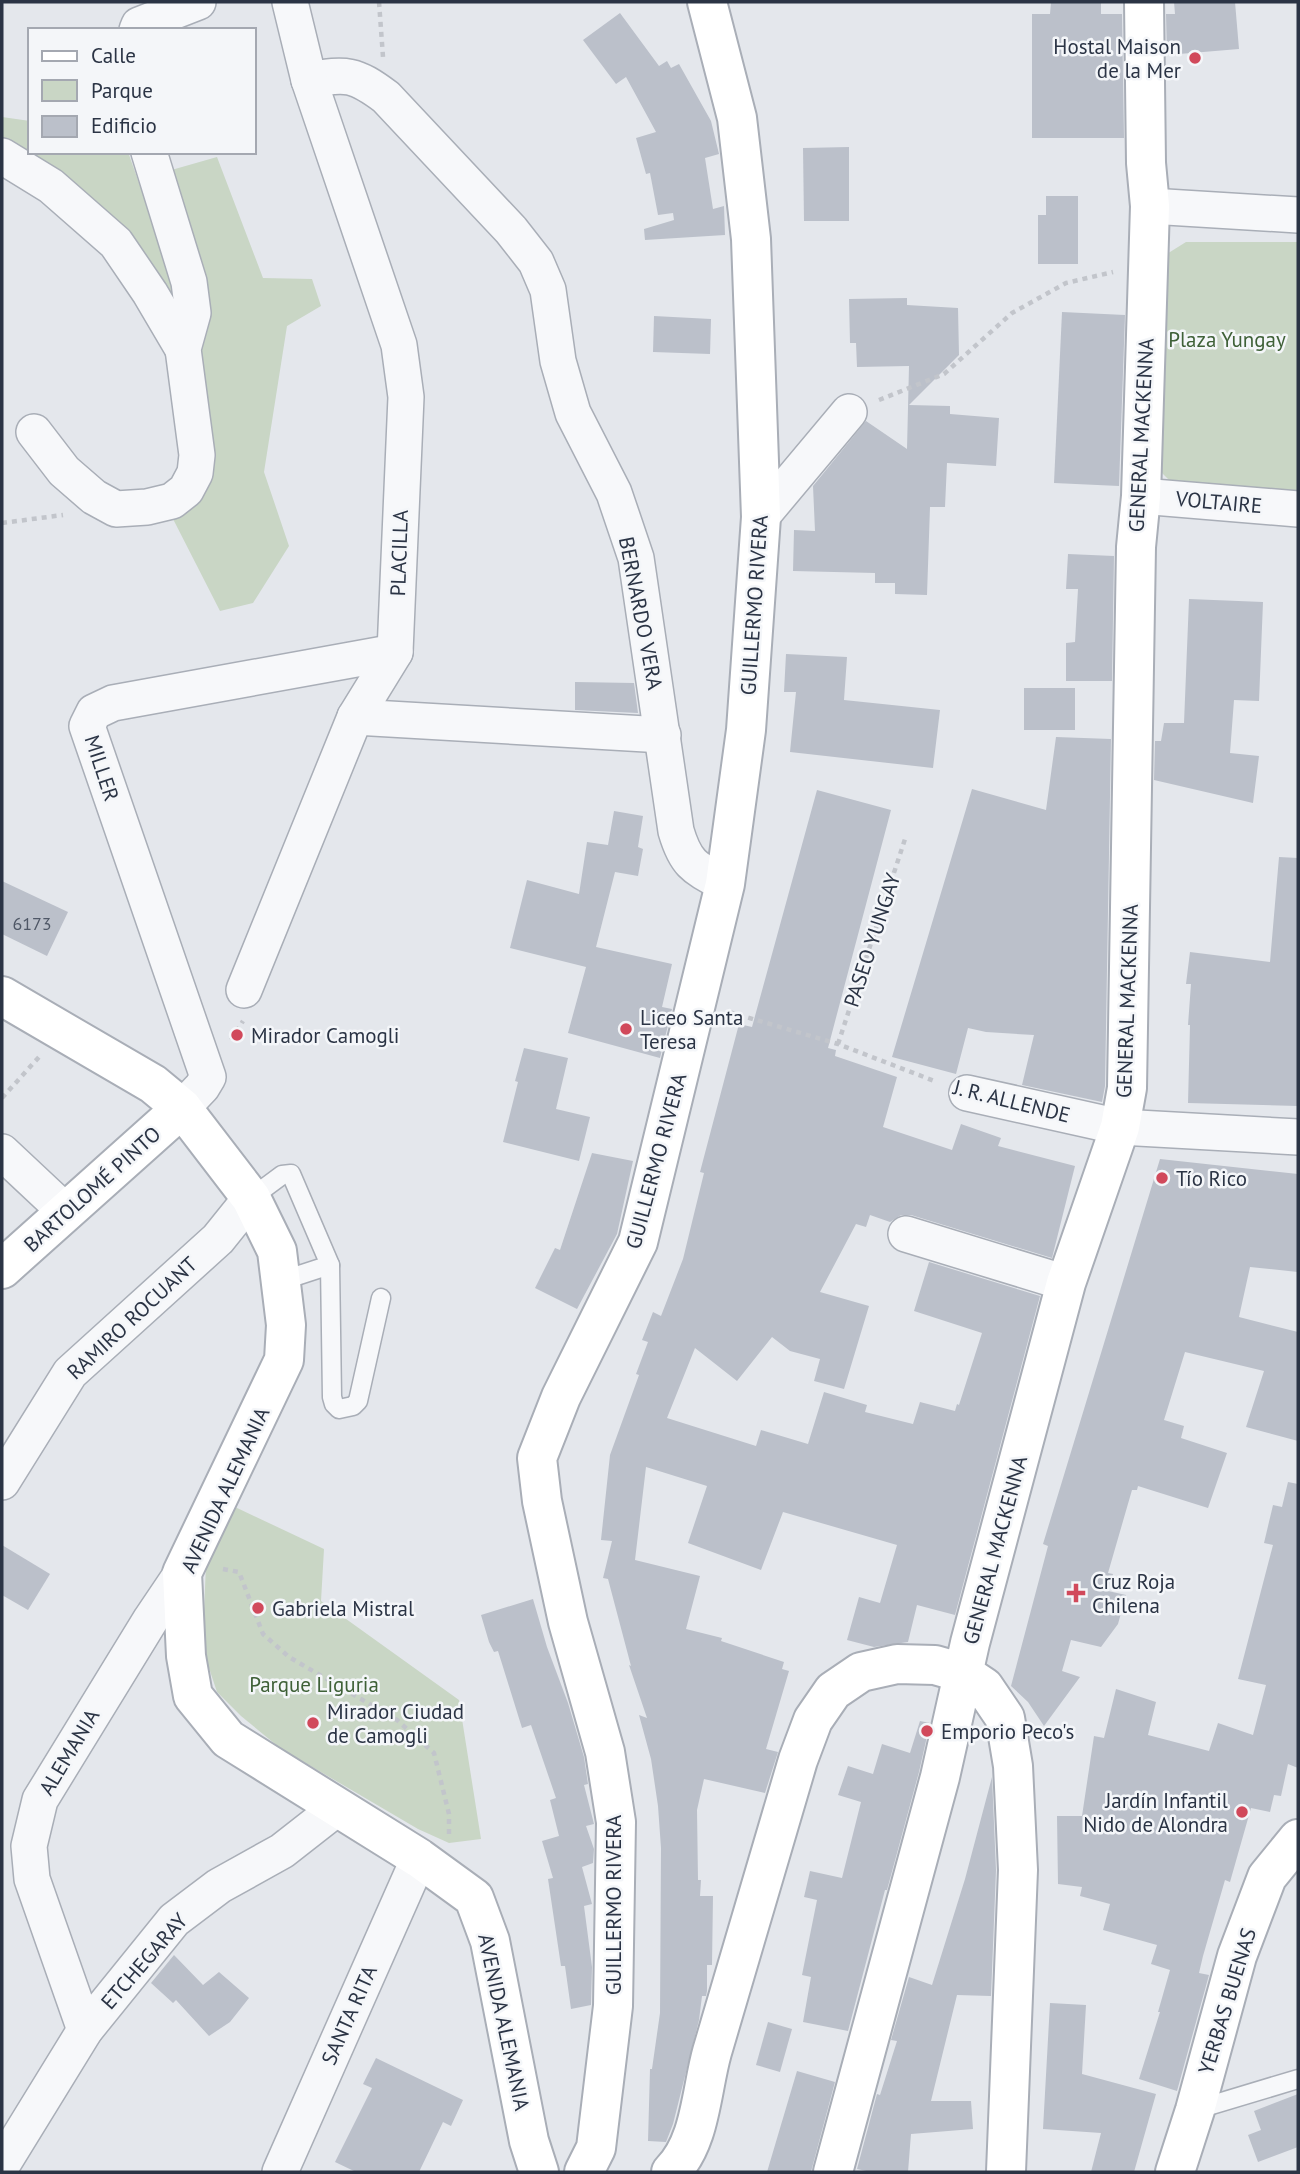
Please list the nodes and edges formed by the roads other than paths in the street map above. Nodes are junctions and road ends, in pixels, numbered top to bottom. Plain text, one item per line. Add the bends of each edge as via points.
1 (198, 2) edge
2 (290, 2) edge
3 (707, 2) edge
4 (1144, 2) edge
5 (138, 28) edge
6 (309, 80) junction
7 (150, 154) edge
8 (2, 156) edge
9 (1150, 206) junction
10 (1298, 215) edge
11 (183, 349) junction
12 (849, 412) road end
13 (34, 432) dead end
14 (1141, 496) junction
15 (1298, 509) edge
16 (761, 517) junction
17 (395, 652) junction
18 (355, 717) junction
19 (663, 735) junction
20 (725, 884) junction
21 (244, 989) road end
22 (2, 996) edge
23 (967, 1093) road end
24 (182, 1108) junction
25 (1120, 1127) junction
26 (1298, 1137) edge
27 (2, 1152) edge
28 (251, 1198) junction
29 (66, 1212) junction
30 (906, 1234) dead end
31 (330, 1265) junction
32 (2, 1269) edge
33 (281, 1281) junction
34 (1066, 1283) junction
35 (381, 1298) dead end
36 (2, 1482) edge
37 (183, 1573) junction
38 (963, 1673) junction
39 (337, 1808) junction
40 (1298, 1839) edge
41 (434, 1850) junction
42 (85, 2030) junction
43 (1298, 2079) edge
44 (1195, 2109) junction
45 (2, 2165) edge
46 (280, 2172) edge
47 (539, 2172) edge
48 (584, 2172) edge
49 (671, 2172) edge
50 (833, 2172) edge
51 (1006, 2172) edge
52 (1175, 2172) edge

1 - 5 street
2 - 6 street, PLACILLA
3 - 16 street, GUILLERMO RIVERA via 737,118 751,239
4 - 9 street, GENERAL MACKENNA
6 - 17 street, PLACILLA via 399,345 406,397
6 - 19 street, BERNARDO VERA via 338,74 364,81 386,97 536,262 548,290 558,361 573,413 614,493 636,558
7 - 11 street via 189,282 193,313
8 - 11 street via 51,186 116,243
9 - 10 street
9 - 14 street, GENERAL MACKENNA
11 - 13 street via 197,455 186,490 172,501 116,509 64,471
12 - 16 street
14 - 15 street, VOLTAIRE
14 - 25 street, GENERAL MACKENNA via 1136,547 1127,1088
16 - 20 street, GUILLERMO RIVERA via 746,730
17 - 18 street, PLACILLA
17 - 24 street, MILLER via 113,703 94,712 88,726 208,1077
18 - 19 street
18 - 21 street, PLACILLA
19 - 20 street, BERNARDO VERA via 682,853 696,869
20 - 48 street, GUILLERMO RIVERA via 638,1242 561,1397 537,1458 568,1622 606,1752 616,1822 613,2006 596,2148
22 - 24 street, AVENIDA ALEMANIA via 153,1084
23 - 25 street, J. R. ALLENDE
24 - 28 street, AVENIDA ALEMANIA
24 - 29 street, BARTOLOMÉ PINTO
25 - 26 street, J. R. ALLENDE
25 - 34 street, GENERAL MACKENNA
27 - 29 street
28 - 31 lane via 282,1175 291,1174
28 - 33 street, AVENIDA ALEMANIA via 277,1251
28 - 36 street, RAMIRO ROCUANT via 218,1239 70,1373
29 - 32 street, BARTOLOMÉ PINTO
30 - 34 street
31 - 33 lane
31 - 35 lane via 332,1397 340,1409 358,1401
33 - 37 street, AVENIDA ALEMANIA via 284,1360
34 - 38 street, GENERAL MACKENNA
37 - 39 street, AVENIDA ALEMANIA via 186,1656 193,1696 228,1739
37 - 42 street, ALEMANIA via 40,1800 29,1846 32,1879
38 - 49 street via 935,1665 897,1664 861,1672 832,1691 813,1720 705,2075 692,2140
38 - 50 street, GENERAL MACKENNA via 940,1777
38 - 51 street via 984,1687 1005,1718 1013,1766 1018,1870
39 - 41 street, AVENIDA ALEMANIA
39 - 42 street, ETCHEGARAY via 282,1851 219,1886 174,1920
40 - 44 street, YERBAS BUENAS via 1267,1877 1234,1968
41 - 46 street, SANTA RITA
41 - 47 street, AVENIDA ALEMANIA via 449,1877 474,1898 490,1941
42 - 45 street, ETCHEGARAY
43 - 44 lane
44 - 52 street, YERBAS BUENAS

